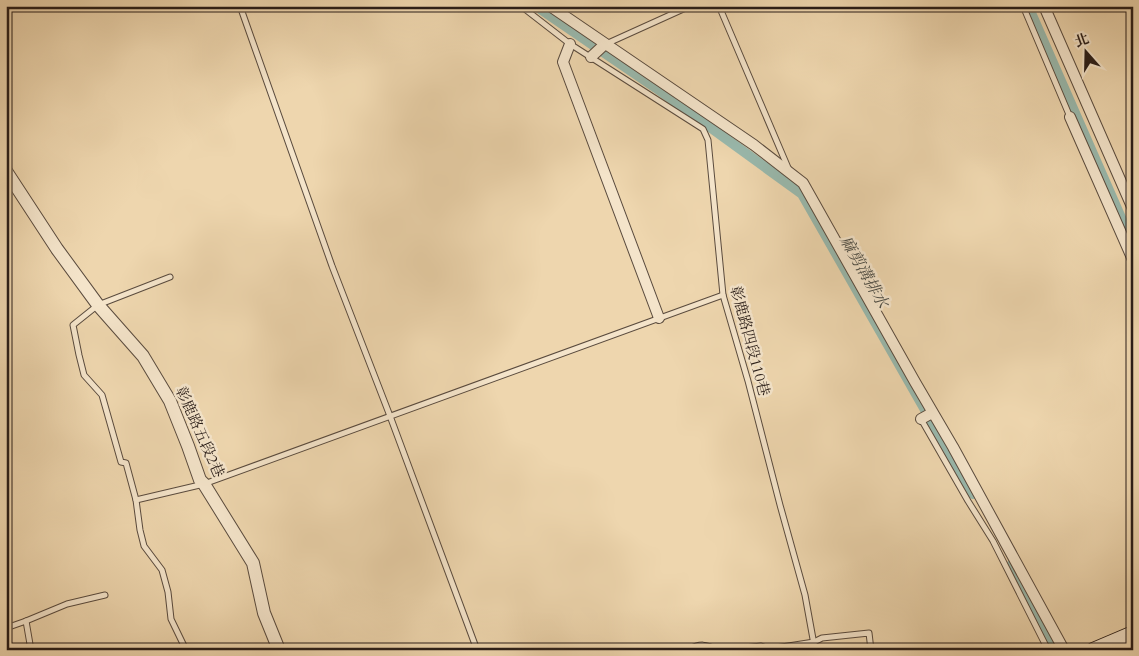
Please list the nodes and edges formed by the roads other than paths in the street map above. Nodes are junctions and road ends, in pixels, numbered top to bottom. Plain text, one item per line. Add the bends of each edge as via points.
1 (13, 6) edge
2 (240, 6) edge
3 (521, 6) edge
4 (550, 6) edge
5 (690, 6) edge
6 (719, 6) edge
7 (1023, 6) edge
8 (1044, 6) edge
9 (6, 10) edge
10 (570, 44) junction
11 (605, 44) junction
12 (593, 59) junction
13 (1070, 117) joint
14 (6, 172) edge
15 (790, 173) junction
16 (1133, 209) edge
17 (1133, 260) edge
18 (170, 277) dead end
19 (723, 295) junction
20 (98, 305) junction
21 (659, 318) junction
22 (932, 413) junction
23 (390, 416) junction
24 (921, 418) joint
25 (204, 484) junction
26 (136, 500) junction
27 (106, 595) dead end
28 (26, 621) junction
29 (6, 628) edge
30 (1133, 633) edge
31 (814, 642) junction
32 (1133, 644) edge
33 (31, 650) edge
34 (186, 650) edge
35 (279, 650) edge
36 (477, 650) edge
37 (688, 650) edge
38 (718, 650) edge
39 (728, 650) edge
40 (815, 650) edge
41 (871, 650) edge
42 (1048, 650) edge
43 (1064, 650) edge
44 (1093, 650) edge
45 (1119, 650) edge

1 - 9 lane
2 - 23 lane via 332,266
3 - 10 lane
4 - 11 street
5 - 11 lane
6 - 15 lane
7 - 13 lane
8 - 16 street
10 - 12 lane
10 - 21 street via 564,62
11 - 12 street
11 - 15 street
12 - 19 lane, 彰鹿路四段110巷 via 703,129 708,140
13 - 17 street
14 - 20 street, 彰鹿路五段2巷
15 - 22 street via 803,183
18 - 20 lane
19 - 21 lane
19 - 31 lane, 彰鹿路四段110巷 via 805,595
20 - 25 street, 彰鹿路五段2巷 via 143,356 170,401
20 - 26 lane via 73,325 74,333 84,375 102,395 121,462 126,463
21 - 23 lane
22 - 24 street
22 - 43 street
23 - 25 lane
23 - 36 lane
24 - 42 lane via 993,541
25 - 26 lane
25 - 35 street, 彰鹿路五段2巷 via 253,563 264,613
26 - 34 lane via 144,546 162,570 172,619
27 - 28 lane via 67,604
28 - 29 lane
28 - 33 lane
30 - 44 main road
31 - 39 lane via 770,649 761,646
31 - 40 lane, 彰鹿路四段110巷
31 - 41 lane via 822,638 869,633
32 - 45 main road
37 - 38 lane via 708,645

